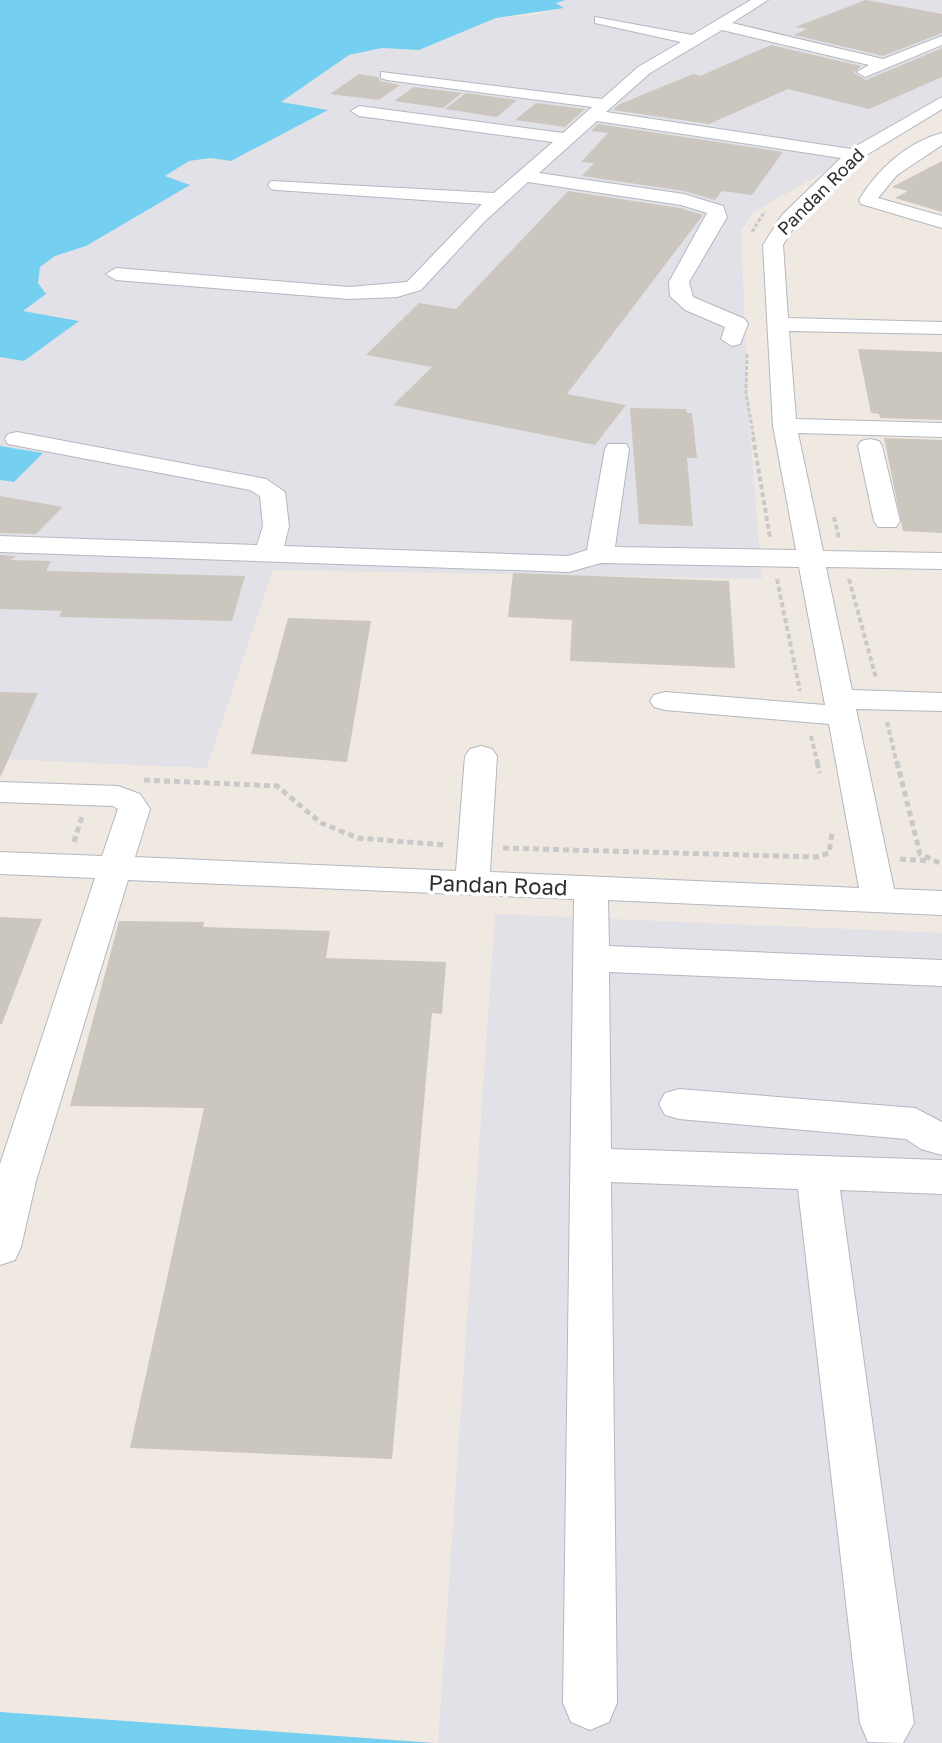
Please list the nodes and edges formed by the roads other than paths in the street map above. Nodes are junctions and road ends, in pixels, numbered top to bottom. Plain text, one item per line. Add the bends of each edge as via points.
1 (761, 0) edge
2 (600, 20) dead end
3 (720, 25) junction
4 (694, 40) junction
5 (942, 40) edge
6 (885, 64) junction
7 (387, 75) dead end
8 (856, 75) dead end
9 (942, 102) edge
10 (597, 110) junction
11 (359, 111) dead end
12 (565, 138) junction
13 (942, 138) edge
14 (854, 155) junction
15 (524, 176) junction
16 (277, 185) dead end
17 (498, 199) junction
18 (942, 222) edge
19 (116, 274) dead end
20 (779, 324) junction
21 (942, 328) edge
22 (739, 344) road end
23 (942, 430) edge
24 (787, 435) junction
25 (17, 439) dead end
26 (870, 446) junction
27 (942, 448) edge
28 (617, 449) dead end
29 (887, 521) dead end
30 (0, 544) edge
31 (268, 555) junction
32 (600, 555) junction
33 (811, 559) junction
34 (942, 561) edge
35 (665, 701) dead end
36 (841, 708) junction
37 (940, 708) edge
38 (481, 756) dead end
39 (0, 792) edge
40 (0, 863) edge
41 (117, 866) junction
42 (472, 885) junction
43 (591, 889) junction
44 (879, 901) junction
45 (942, 903) edge
46 (591, 958) junction
47 (942, 973) edge
48 (679, 1104) dead end
49 (942, 1139) edge
50 (591, 1165) junction
51 (817, 1173) junction
52 (942, 1177) edge
53 (0, 1247) edge
54 (590, 1703) dead end
55 (887, 1723) dead end

1 - 3 street
2 - 4 street
3 - 4 street
3 - 6 street
4 - 10 street via 644,70
5 - 6 street
6 - 8 street
7 - 10 street
9 - 14 street, Pandan Road
10 - 12 street
10 - 14 street
11 - 12 street
12 - 15 street
13 - 18 street via 892,169 868,200
14 - 20 street, Pandan Road via 775,237
15 - 17 street
15 - 22 street via 684,200 716,210 717,217 679,282 680,296 692,308 737,324
16 - 17 street
17 - 19 street via 414,286 397,291 349,293
20 - 21 street
20 - 24 street, Pandan Road
23 - 24 street
24 - 26 street
24 - 33 street, Pandan Road
25 - 31 street via 257,484 272,492 276,526
26 - 27 street
26 - 29 street
28 - 32 street
30 - 31 street
31 - 32 street via 569,564
32 - 33 street
33 - 34 street
33 - 36 street, Pandan Road
35 - 36 street
36 - 37 street
36 - 44 street, Pandan Road
38 - 42 street
39 - 41 street via 118,796 129,801 134,809
40 - 41 street, Pandan Road
41 - 42 street, Pandan Road
41 - 53 street via 15,1181
42 - 43 street, Pandan Road
43 - 44 street, Pandan Road
43 - 46 street
44 - 45 street, Pandan Road
46 - 47 street
46 - 50 street
48 - 49 street via 915,1124
50 - 51 street
50 - 54 street
51 - 52 street
51 - 55 street

